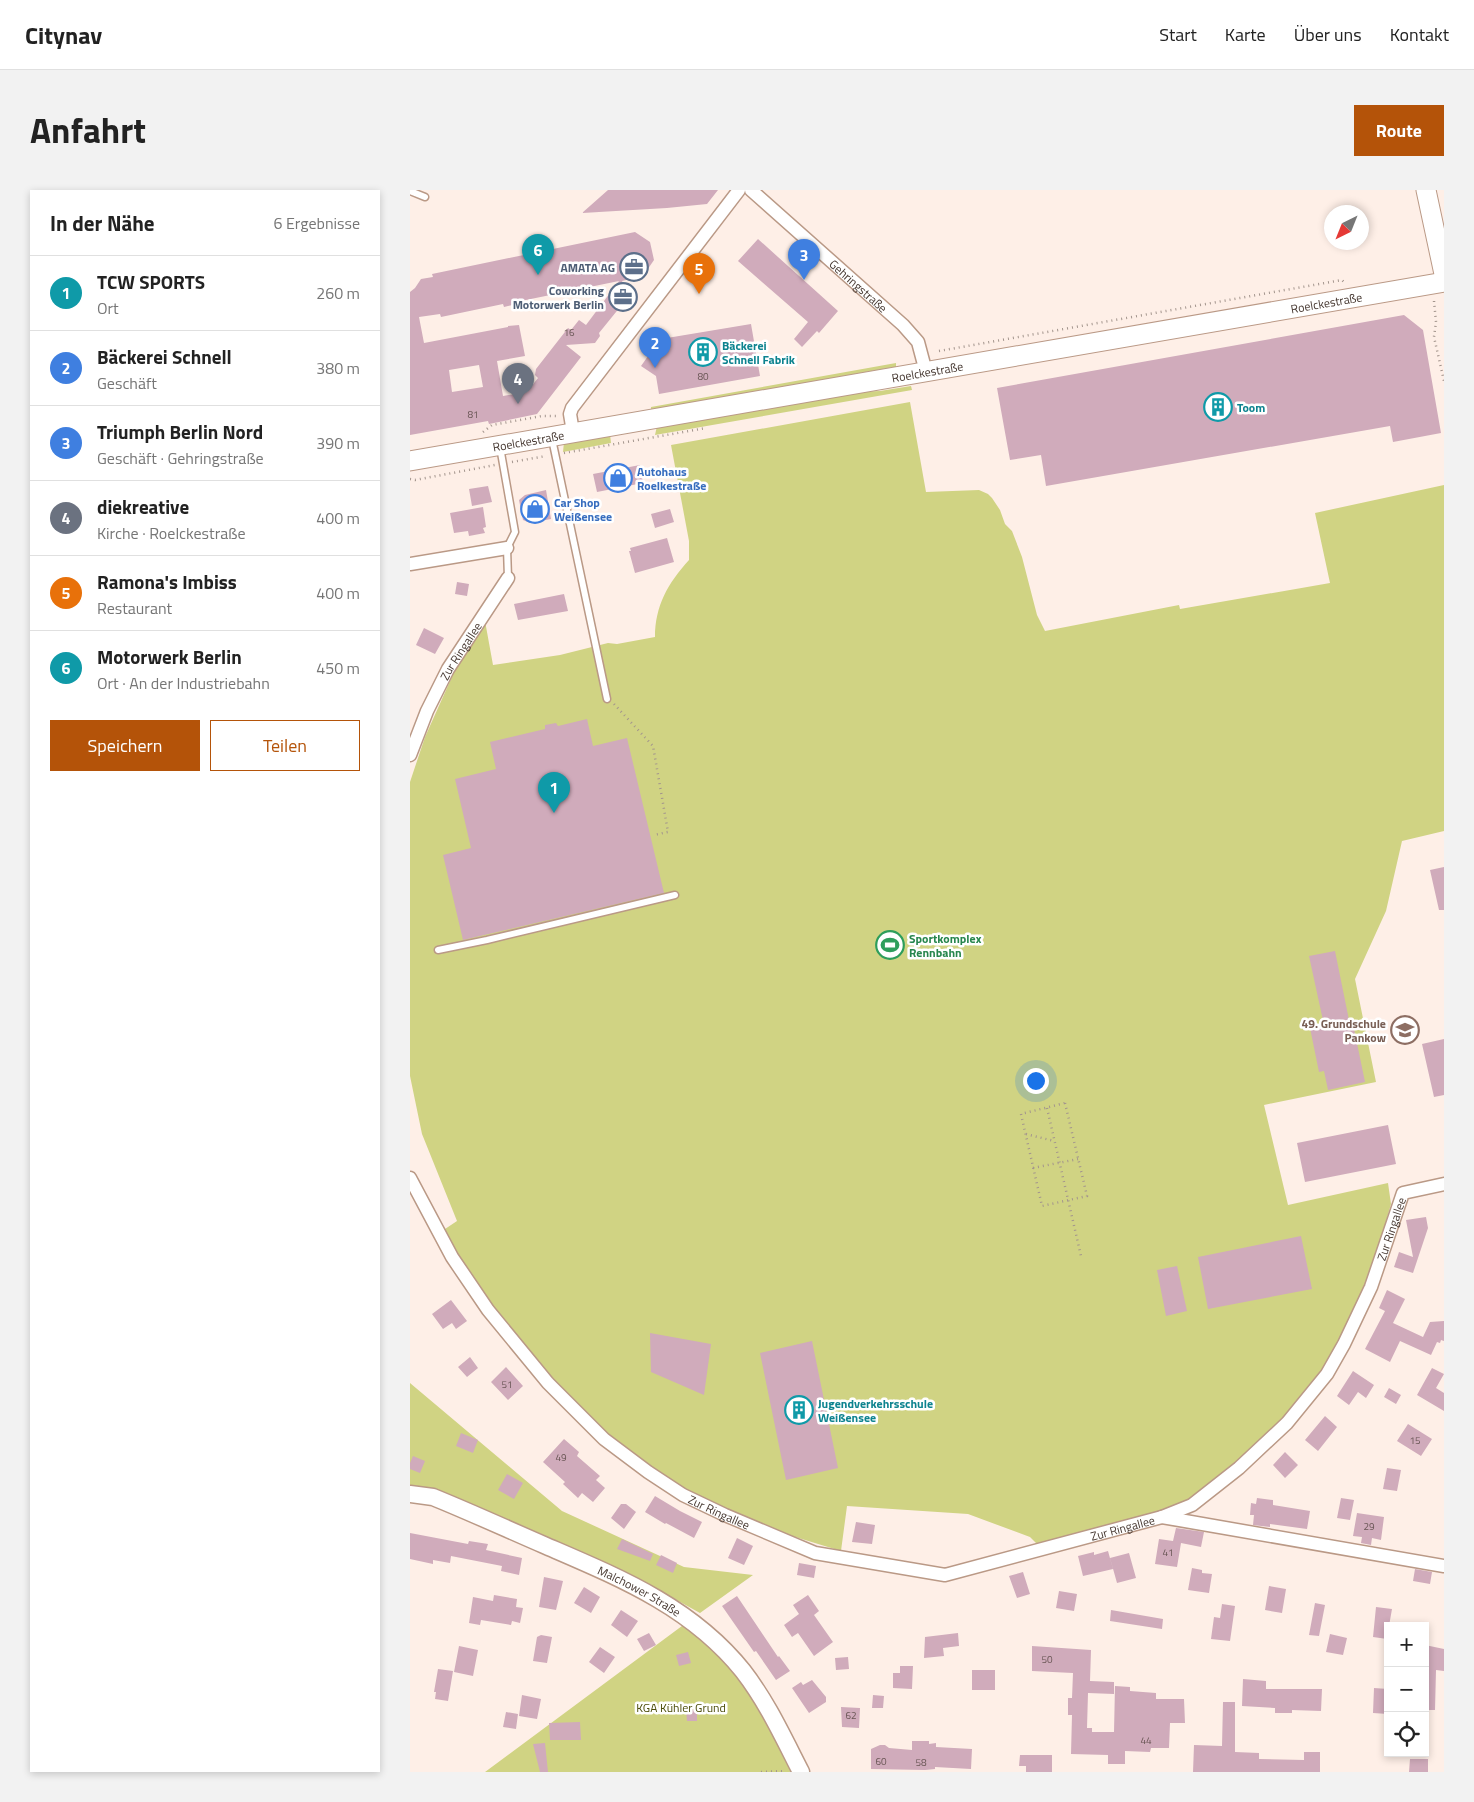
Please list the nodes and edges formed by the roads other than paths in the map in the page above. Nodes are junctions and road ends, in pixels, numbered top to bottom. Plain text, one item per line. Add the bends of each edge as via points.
1 (738, 190) edge
2 (751, 190) edge
3 (1426, 190) edge
4 (410, 191) edge
5 (425, 197) dead end
6 (1444, 274) edge
7 (1444, 282) edge
8 (926, 372) junction
9 (573, 432) junction
10 (552, 436) junction
11 (500, 445) junction
12 (410, 461) edge
13 (508, 548) junction
14 (410, 564) edge
15 (508, 578) joint
16 (607, 699) road end
17 (410, 755) edge
18 (675, 895) dead end
19 (438, 950) dead end
20 (410, 1180) edge
21 (1444, 1184) edge
22 (410, 1494) edge
23 (1162, 1517) junction
24 (1444, 1566) edge
25 (800, 1769) edge

1 - 9 street via 572,408
2 - 8 street, Gehringstraße via 903,325 918,342
3 - 6 main road
4 - 5 lane
7 - 8 main road, Roelckestraße
8 - 9 main road, Roelckestraße
9 - 10 main road, Roelckestraße
10 - 11 main road, Roelckestraße
10 - 16 lane
11 - 12 main road, Roelckestraße
11 - 13 lane, Zur Ringallee via 515,532
13 - 14 street
13 - 15 lane, Zur Ringallee
15 - 17 street, Zur Ringallee via 448,669
18 - 19 lane
20 - 23 street, Zur Ringallee via 452,1257 548,1384 604,1439 648,1472 683,1495 725,1515 815,1553 944,1575
21 - 23 street, Zur Ringallee via 1403,1193 1371,1288 1358,1316 1326,1374 1287,1423 1212,1490 1192,1504
22 - 25 street, Malchower Straße via 433,1497 612,1574 690,1620 714,1639 765,1701
23 - 24 street, Zur Ringallee

